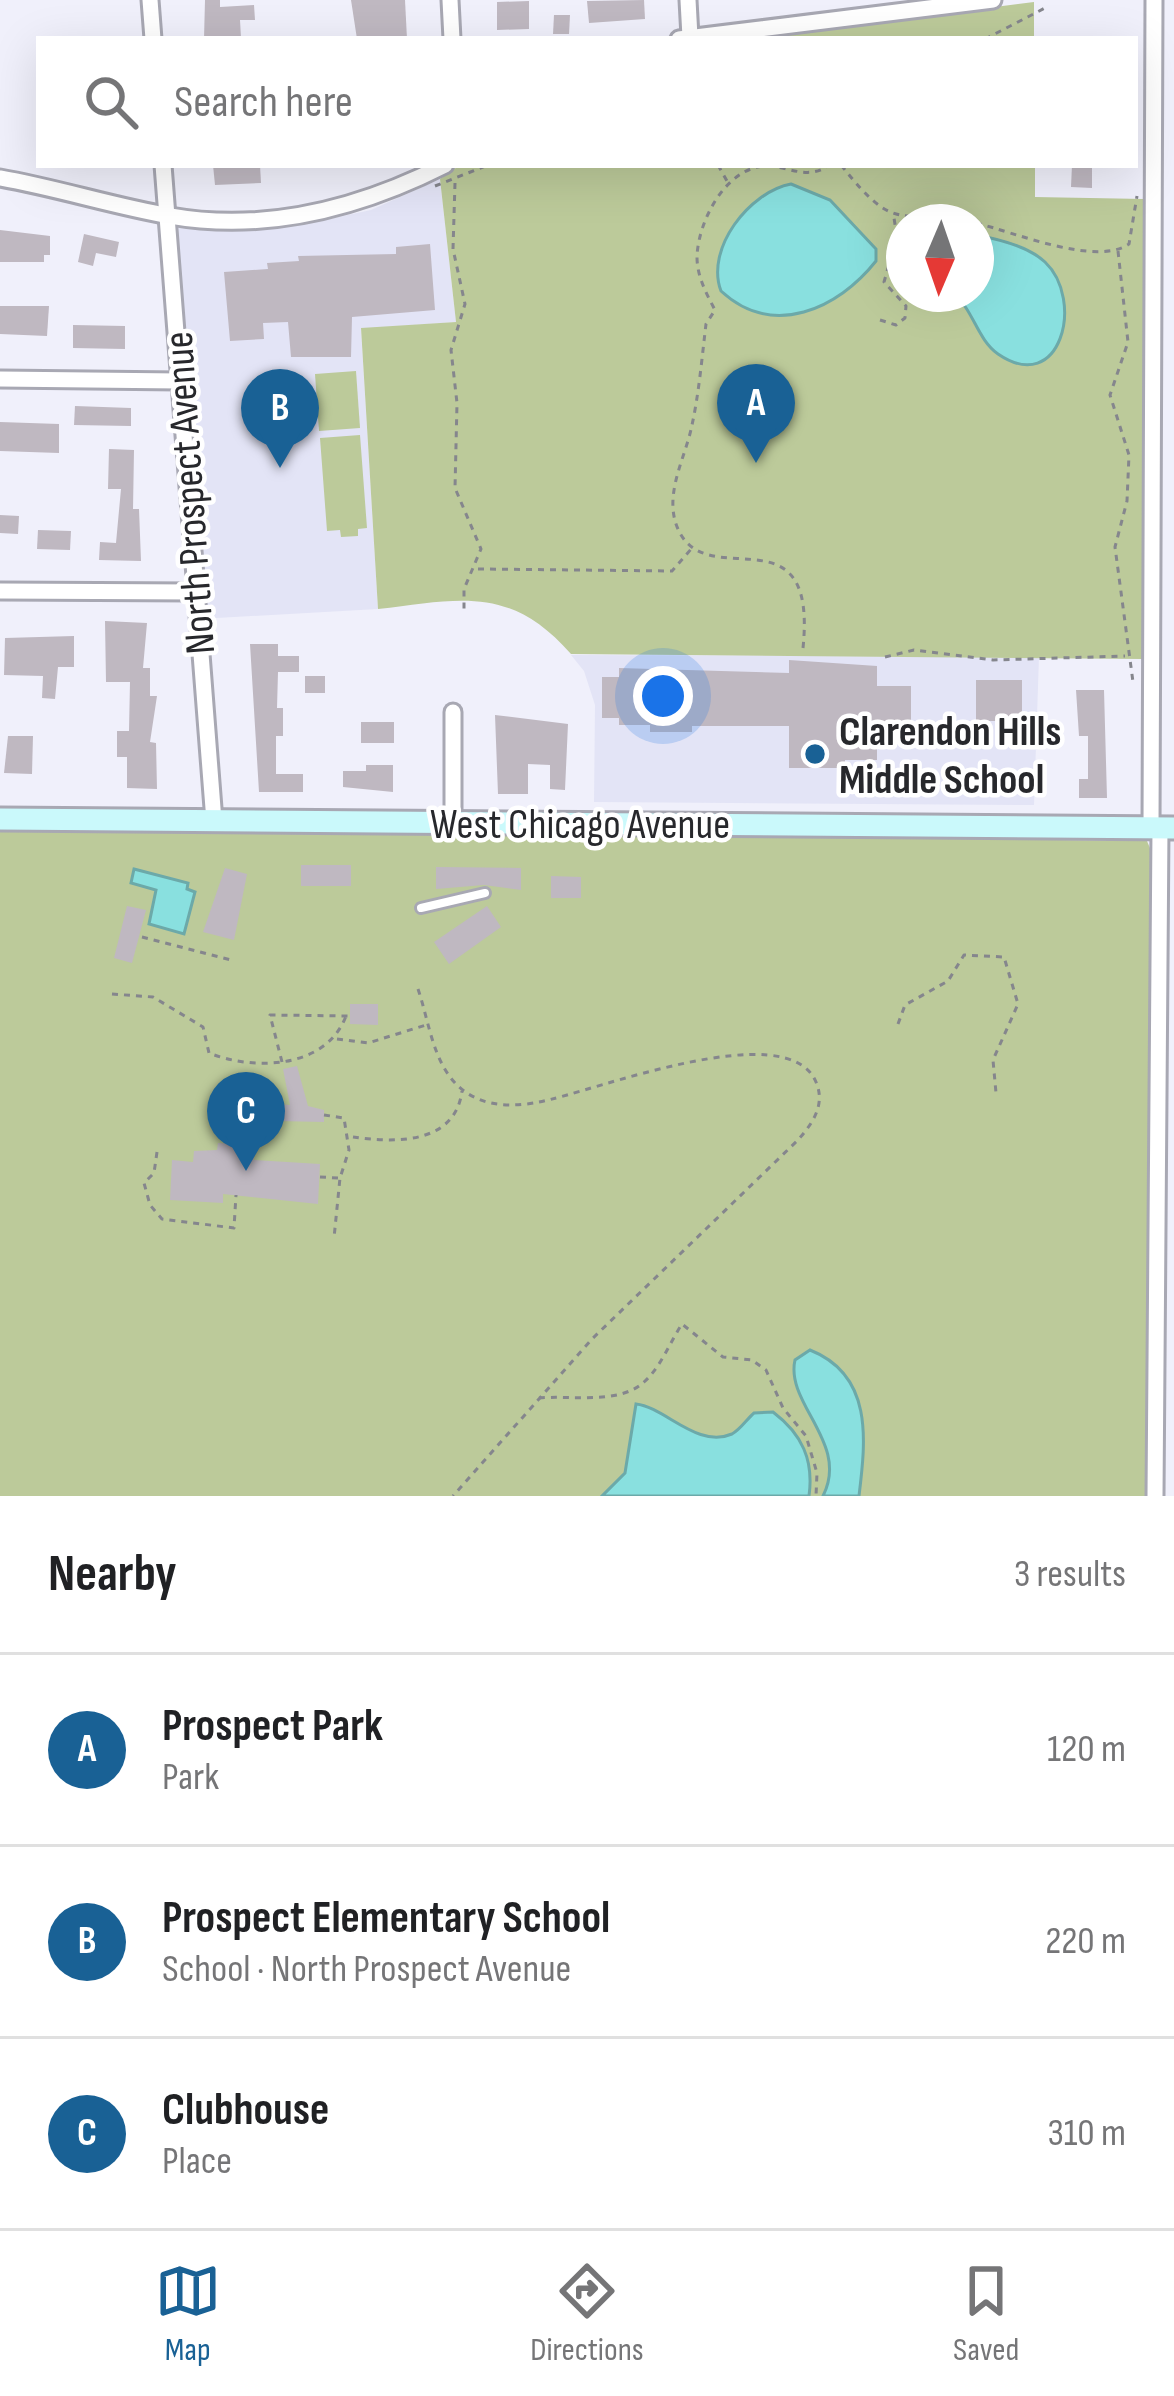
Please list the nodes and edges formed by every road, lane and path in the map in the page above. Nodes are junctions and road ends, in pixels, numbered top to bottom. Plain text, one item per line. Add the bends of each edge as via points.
1 (150, 0) edge
2 (450, 0) edge
3 (688, 0) edge
4 (993, 0) edge
5 (1154, 0) edge
6 (928, 4) edge
7 (1045, 8) dead end
8 (153, 36) edge
9 (452, 36) edge
10 (684, 36) edge
11 (698, 36) edge
12 (991, 36) edge
13 (163, 168) edge
14 (438, 168) edge
15 (482, 168) edge
16 (720, 168) edge
17 (762, 168) edge
18 (774, 168) edge
19 (826, 168) edge
20 (844, 168) edge
21 (0, 178) edge
22 (728, 182) junction
23 (455, 183) junction
24 (433, 187) dead end
25 (1137, 196) dead end
26 (886, 210) edge
27 (167, 215) junction
28 (994, 227) edge
29 (1118, 251) junction
30 (906, 312) edge
31 (880, 320) dead end
32 (0, 379) edge
33 (179, 381) junction
34 (693, 546) junction
35 (476, 568) junction
36 (0, 591) edge
37 (194, 592) junction
38 (464, 612) dead end
39 (803, 649) dead end
40 (1126, 656) junction
41 (885, 657) dead end
42 (1133, 682) dead end
43 (453, 712) dead end
44 (0, 819) edge
45 (214, 821) junction
46 (453, 822) junction
47 (1162, 828) edge
48 (485, 893) dead end
49 (421, 908) dead end
50 (142, 937) dead end
51 (231, 960) dead end
52 (418, 989) dead end
53 (112, 994) dead end
54 (428, 1024) junction
55 (898, 1024) dead end
56 (335, 1038) junction
57 (282, 1062) junction
58 (462, 1090) junction
59 (996, 1093) dead end
60 (324, 1115) dead end
61 (350, 1136) junction
62 (157, 1152) dead end
63 (320, 1177) dead end
64 (340, 1178) junction
65 (236, 1195) dead end
66 (334, 1238) dead end
67 (537, 1398) junction
68 (453, 1496) edge
69 (817, 1496) edge
70 (1155, 1496) edge

1 - 8 street
2 - 9 street
3 - 10 street
4 - 6 street
5 - 47 street
6 - 11 street
7 - 12 path
13 - 27 street, North Prospect Avenue
14 - 27 street via 344,208 250,220
15 - 23 path
16 - 22 path
17 - 22 path
18 - 19 path
20 - 26 path
21 - 27 street
22 - 34 path via 697,254 715,310 706,324 674,518
23 - 24 path
23 - 35 path via 453,249 465,304 451,350 455,488 481,549
25 - 29 path via 1129,244
27 - 33 street, North Prospect Avenue
28 - 29 path via 1088,253
29 - 40 path via 1128,342 1110,394 1129,455 1115,547
30 - 31 path via 896,325
32 - 33 street
33 - 37 street, North Prospect Avenue
34 - 35 path via 672,571
34 - 39 path via 772,559 791,572 803,593
35 - 38 path via 464,589
36 - 37 street
37 - 45 street, North Prospect Avenue
40 - 41 path via 1010,660 914,650
40 - 42 path
43 - 46 street
44 - 45 main road, West Chicago Avenue
45 - 46 main road, West Chicago Avenue
46 - 47 main road, West Chicago Avenue
47 - 70 street
48 - 49 lane
50 - 51 path
52 - 54 path
53 - 57 path via 153,998 195,1021 214,1056 259,1066
54 - 56 path via 368,1043
54 - 58 path
55 - 59 path via 905,1005 948,981 960,957 1004,957 1018,1004 993,1060
56 - 57 path
56 - 57 path via 348,1016 270,1015
58 - 61 path via 453,1118 430,1133 397,1142
58 - 67 path via 490,1103 530,1103 697,1062 770,1055 799,1062 818,1088 818,1111 798,1140
60 - 61 path via 344,1118
61 - 64 path
62 - 65 path via 144,1183 162,1219 234,1228
63 - 64 path
64 - 66 path
67 - 68 path
67 - 69 path via 634,1388 682,1324 723,1357 766,1370 806,1436

